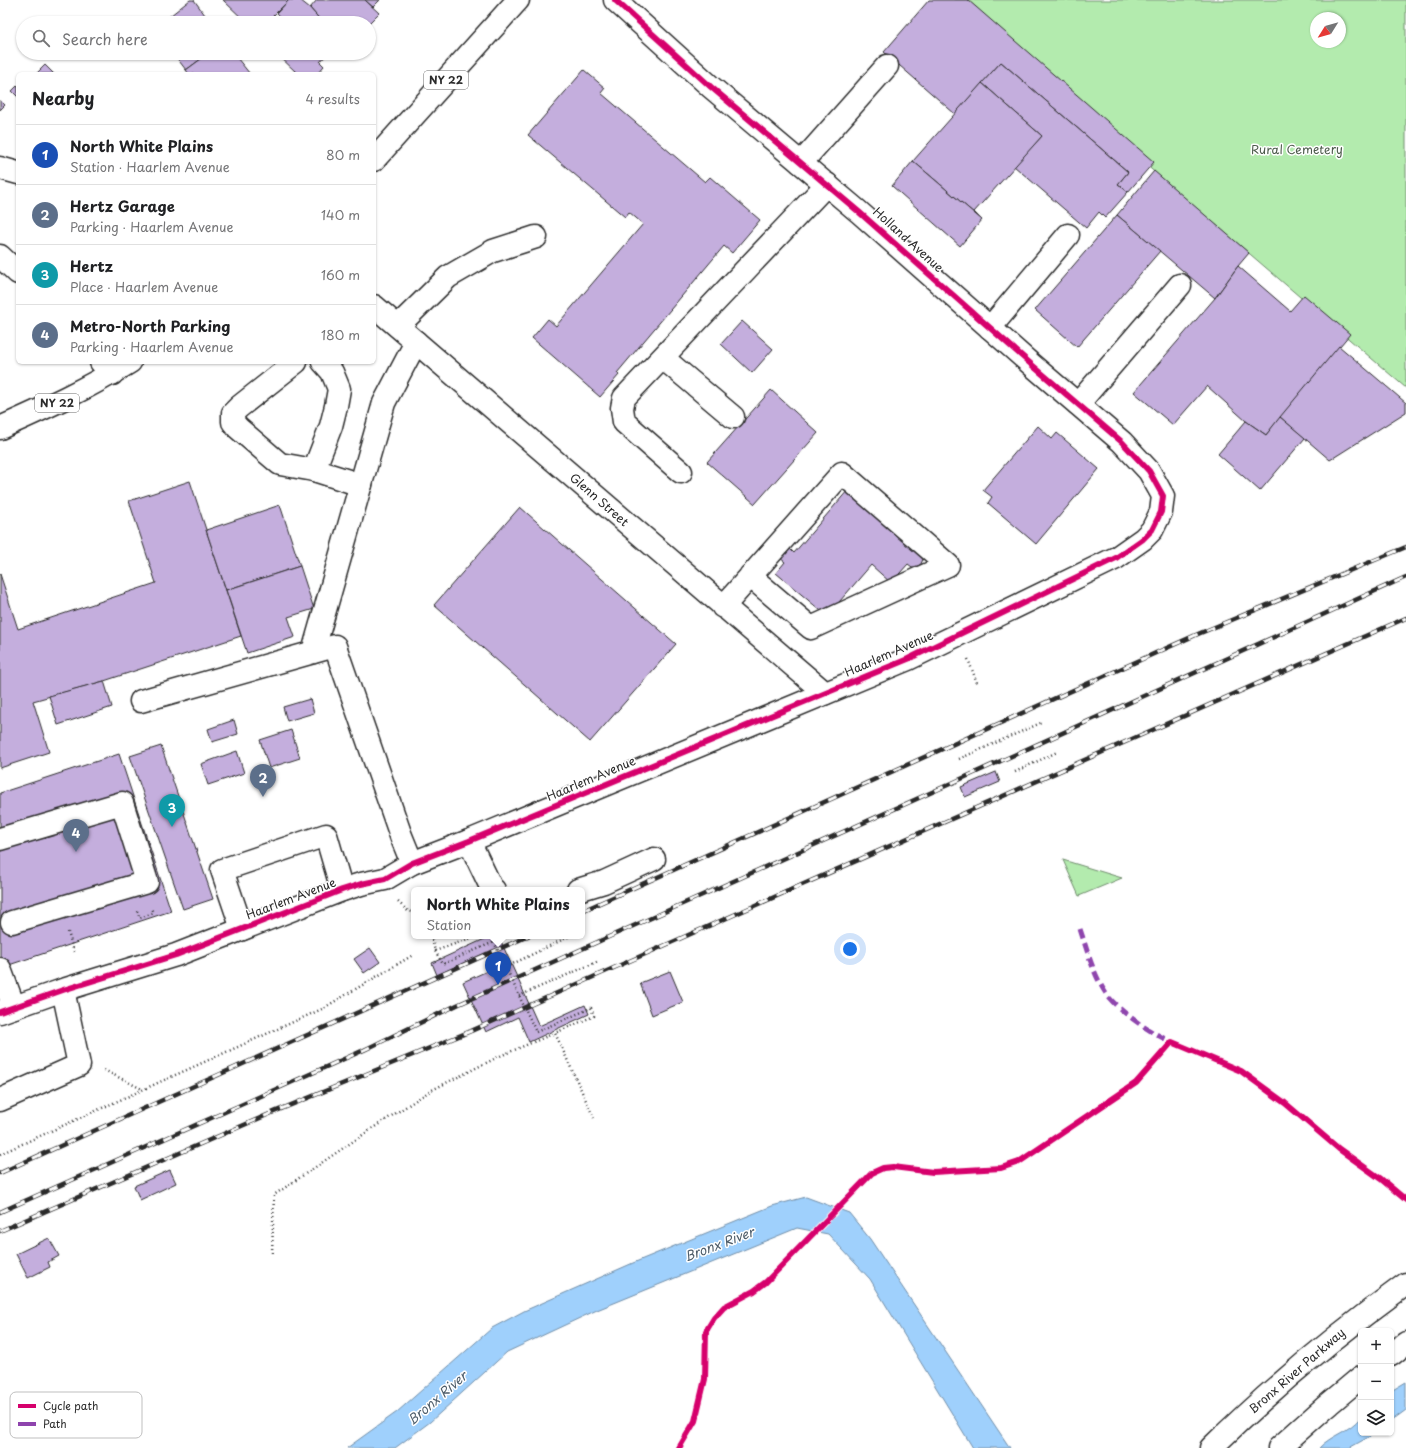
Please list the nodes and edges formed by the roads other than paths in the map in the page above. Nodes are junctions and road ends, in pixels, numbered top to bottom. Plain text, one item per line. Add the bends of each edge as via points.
1 (518, 0) edge
2 (615, 0) edge
3 (887, 66) dead end
4 (376, 158) edge
5 (801, 163) junction
6 (0, 168) edge
7 (16, 172) edge
8 (827, 184) junction
9 (1068, 235) dead end
10 (536, 237) dead end
11 (0, 256) edge
12 (16, 271) edge
13 (1180, 285) dead end
14 (376, 308) edge
15 (398, 326) junction
16 (990, 328) junction
17 (416, 342) junction
18 (663, 358) junction
19 (122, 364) edge
20 (293, 364) edge
21 (325, 364) edge
22 (106, 368) edge
23 (1078, 404) junction
24 (733, 418) dead end
25 (0, 428) edge
26 (314, 470) junction
27 (681, 472) dead end
28 (361, 485) junction
29 (1161, 512) joint
30 (750, 576) junction
31 (723, 607) junction
32 (313, 652) junction
33 (825, 693) junction
34 (141, 701) dead end
35 (0, 839) edge
36 (469, 841) junction
37 (654, 858) dead end
38 (412, 864) junction
39 (491, 887) edge
40 (585, 888) edge
41 (342, 890) junction
42 (12, 922) dead end
43 (242, 929) junction
44 (0, 969) edge
45 (63, 990) junction
46 (7, 1009) edge
47 (0, 1100) edge
48 (1406, 1284) edge
49 (1406, 1343) edge
50 (1394, 1353) edge
51 (1358, 1380) edge
52 (1211, 1448) edge
53 (1279, 1448) edge

1 - 4 main road, NY 22
2 - 5 main road, Holland Avenue via 711,88
3 - 5 main road
5 - 8 main road, Holland Avenue
6 - 7 main road
8 - 16 main road, Holland Avenue
8 - 18 main road
9 - 16 main road
10 - 15 main road via 493,251 448,277
11 - 12 main road
13 - 23 main road
14 - 15 main road, Glenn Street
15 - 17 main road, Glenn Street
16 - 23 main road, Holland Avenue
17 - 28 main road via 384,403
17 - 31 main road, Glenn Street
18 - 24 main road
18 - 27 main road via 624,398 624,422
19 - 22 main road, NY 22
20 - 26 main road via 239,407 233,413 234,422 280,464
21 - 26 main road via 332,372 339,389 331,426
22 - 25 main road, NY 22 via 65,399
23 - 29 main road, Holland Avenue via 1122,442 1149,471 1163,496
26 - 28 main road
28 - 32 main road
29 - 33 main road, Haarlem Avenue via 1152,530 1143,540 1116,558 908,659
30 - 30 main road via 842,473 948,565 811,628
30 - 31 main road
31 - 33 main road, Glenn Street
32 - 34 main road
32 - 38 main road via 335,646
33 - 36 main road, Haarlem Avenue
35 - 42 main road via 122,803 147,882
36 - 38 main road, Haarlem Avenue
36 - 39 main road
37 - 40 main road via 604,882
38 - 41 main road, Haarlem Avenue via 385,879
41 - 43 main road, Haarlem Avenue
41 - 43 main road via 326,835 222,870
43 - 45 main road, Haarlem Avenue via 176,955
44 - 46 main road
45 - 46 main road, Haarlem Avenue
45 - 47 main road via 79,1066
48 - 52 main road, Bronx River Parkway via 1337,1335
49 - 50 main road
51 - 53 main road

